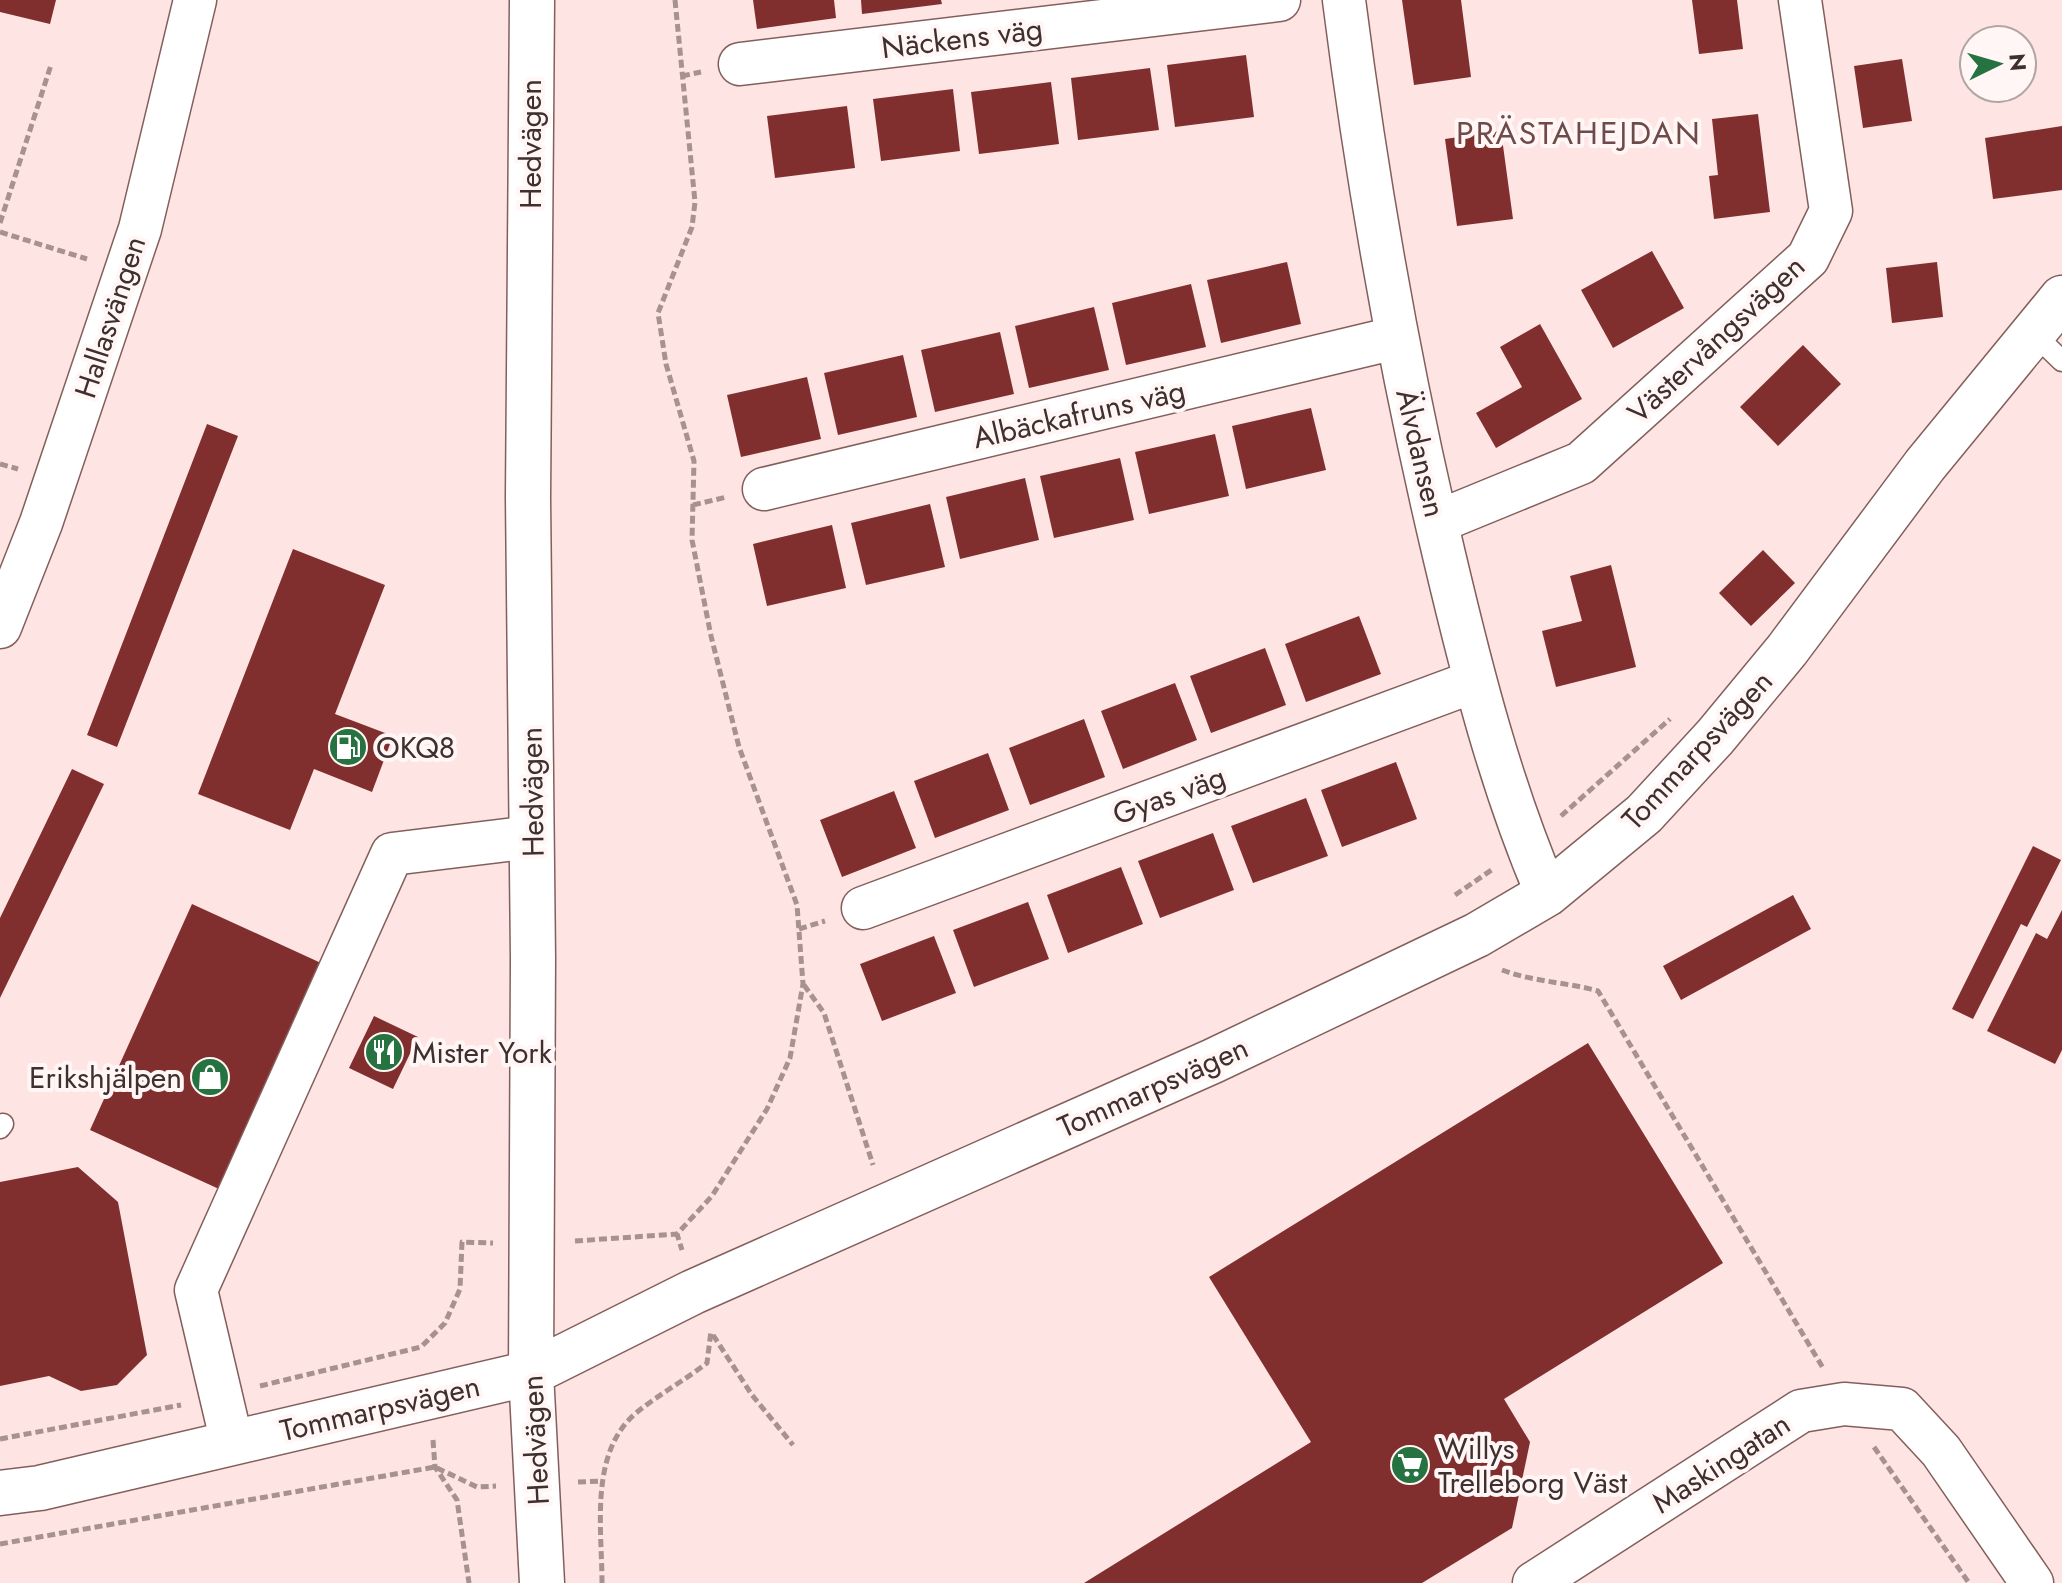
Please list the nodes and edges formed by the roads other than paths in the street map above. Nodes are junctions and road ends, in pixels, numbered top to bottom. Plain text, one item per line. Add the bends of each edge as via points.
1 (195, 0) edge
2 (532, 0) edge
3 (1279, 0) edge
4 (1344, 0) edge
5 (1800, 0) edge
6 (740, 64) dead end
7 (2062, 298) edge
8 (1395, 338) junction
9 (2048, 347) edge
10 (764, 489) dead end
11 (1437, 522) junction
12 (0, 627) edge
13 (1475, 681) junction
14 (532, 837) junction
15 (1547, 894) junction
16 (863, 908) dead end
17 (531, 1373) junction
18 (232, 1443) junction
19 (0, 1493) edge
20 (542, 1583) edge
21 (1534, 1583) edge
22 (2032, 1583) edge

1 - 12 street, Hallasvängen via 140,229 41,523
2 - 14 street, Hedvägen
3 - 6 street, Näckens väg
4 - 8 street, Älvdansen via 1365,167
5 - 11 street, Västervångsvägen via 1831,211 1808,258 1581,463
7 - 9 street, Tommarpsvägen
8 - 10 street, Albäckafruns väg
8 - 11 street, Älvdansen
9 - 15 street, Tommarpsvägen via 1925,465 1715,737 1644,814
11 - 13 street, Älvdansen
13 - 15 street, Älvdansen via 1526,846
13 - 16 street, Gyas väg
14 - 17 street, Hedvägen
14 - 18 street via 392,854 196,1290
15 - 17 street, Tommarpsvägen via 1477,935 1213,1061 688,1273
17 - 18 street, Tommarpsvägen
17 - 20 street, Hedvägen
18 - 19 street, Tommarpsvägen
21 - 22 street, Maskingatan via 1801,1411 1844,1404 1902,1409 1941,1451

